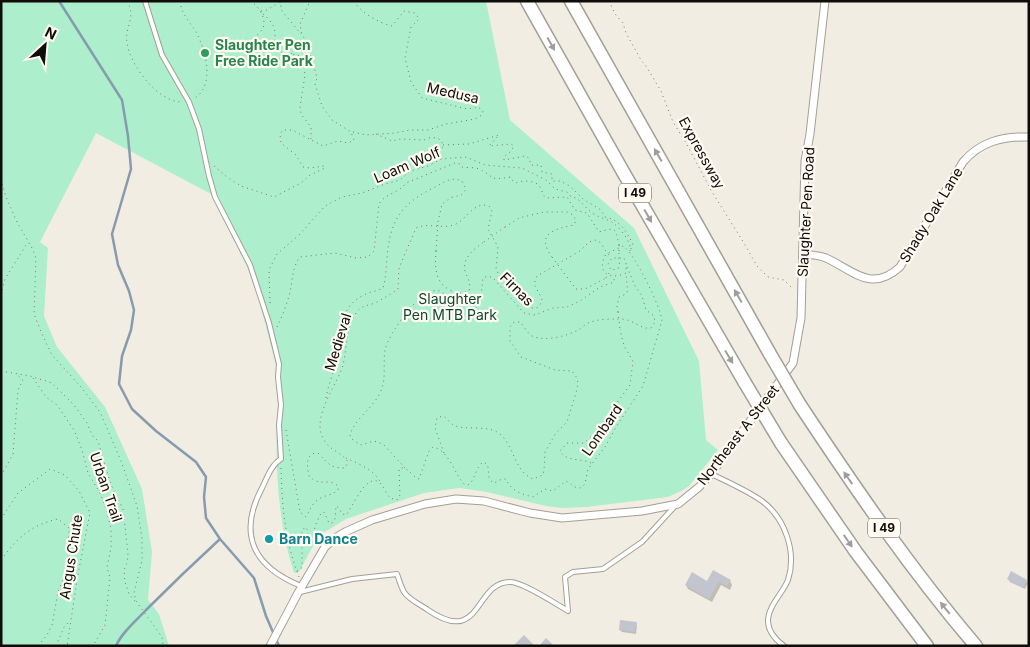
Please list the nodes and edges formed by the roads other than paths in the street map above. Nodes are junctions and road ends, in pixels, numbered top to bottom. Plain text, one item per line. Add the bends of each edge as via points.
1 (145, 1) edge
2 (527, 1) edge
3 (571, 1) edge
4 (825, 1) edge
5 (1029, 137) edge
6 (803, 254) junction
7 (793, 363) joint
8 (711, 474) junction
9 (678, 504) junction
10 (300, 588) junction
11 (270, 646) edge
12 (784, 646) edge
13 (927, 646) edge
14 (976, 646) edge

1 - 10 lane via 167,65 190,102 215,197 250,265 272,334 279,364 281,459 274,465 254,503 250,536 265,564
2 -> 13 highway, I 49, bridge via 781,443 856,552
14 -> 3 highway, I 49, bridge via 884,529 800,405
4 - 6 street, Slaughter Pen Road via 805,161
5 - 6 street, Shady Oak Lane via 1017,136 984,144 972,151 900,267 891,275 869,280 824,257
6 - 7 street, Slaughter Pen Road via 801,318
7 - 8 street, Northeast A Street
8 - 9 street, Northeast A Street
8 - 12 lane via 763,502 779,519 788,539 792,560 788,580 768,620 770,630
9 - 10 street, Northeast A Street via 642,511 562,518 484,501 456,499 425,504 372,520 335,538 325,547
9 - 10 lane via 642,542 603,569 565,576 568,611 531,589 511,582 496,586 470,619 454,624 440,620 404,593 397,574
10 - 11 street, Northeast A Street

